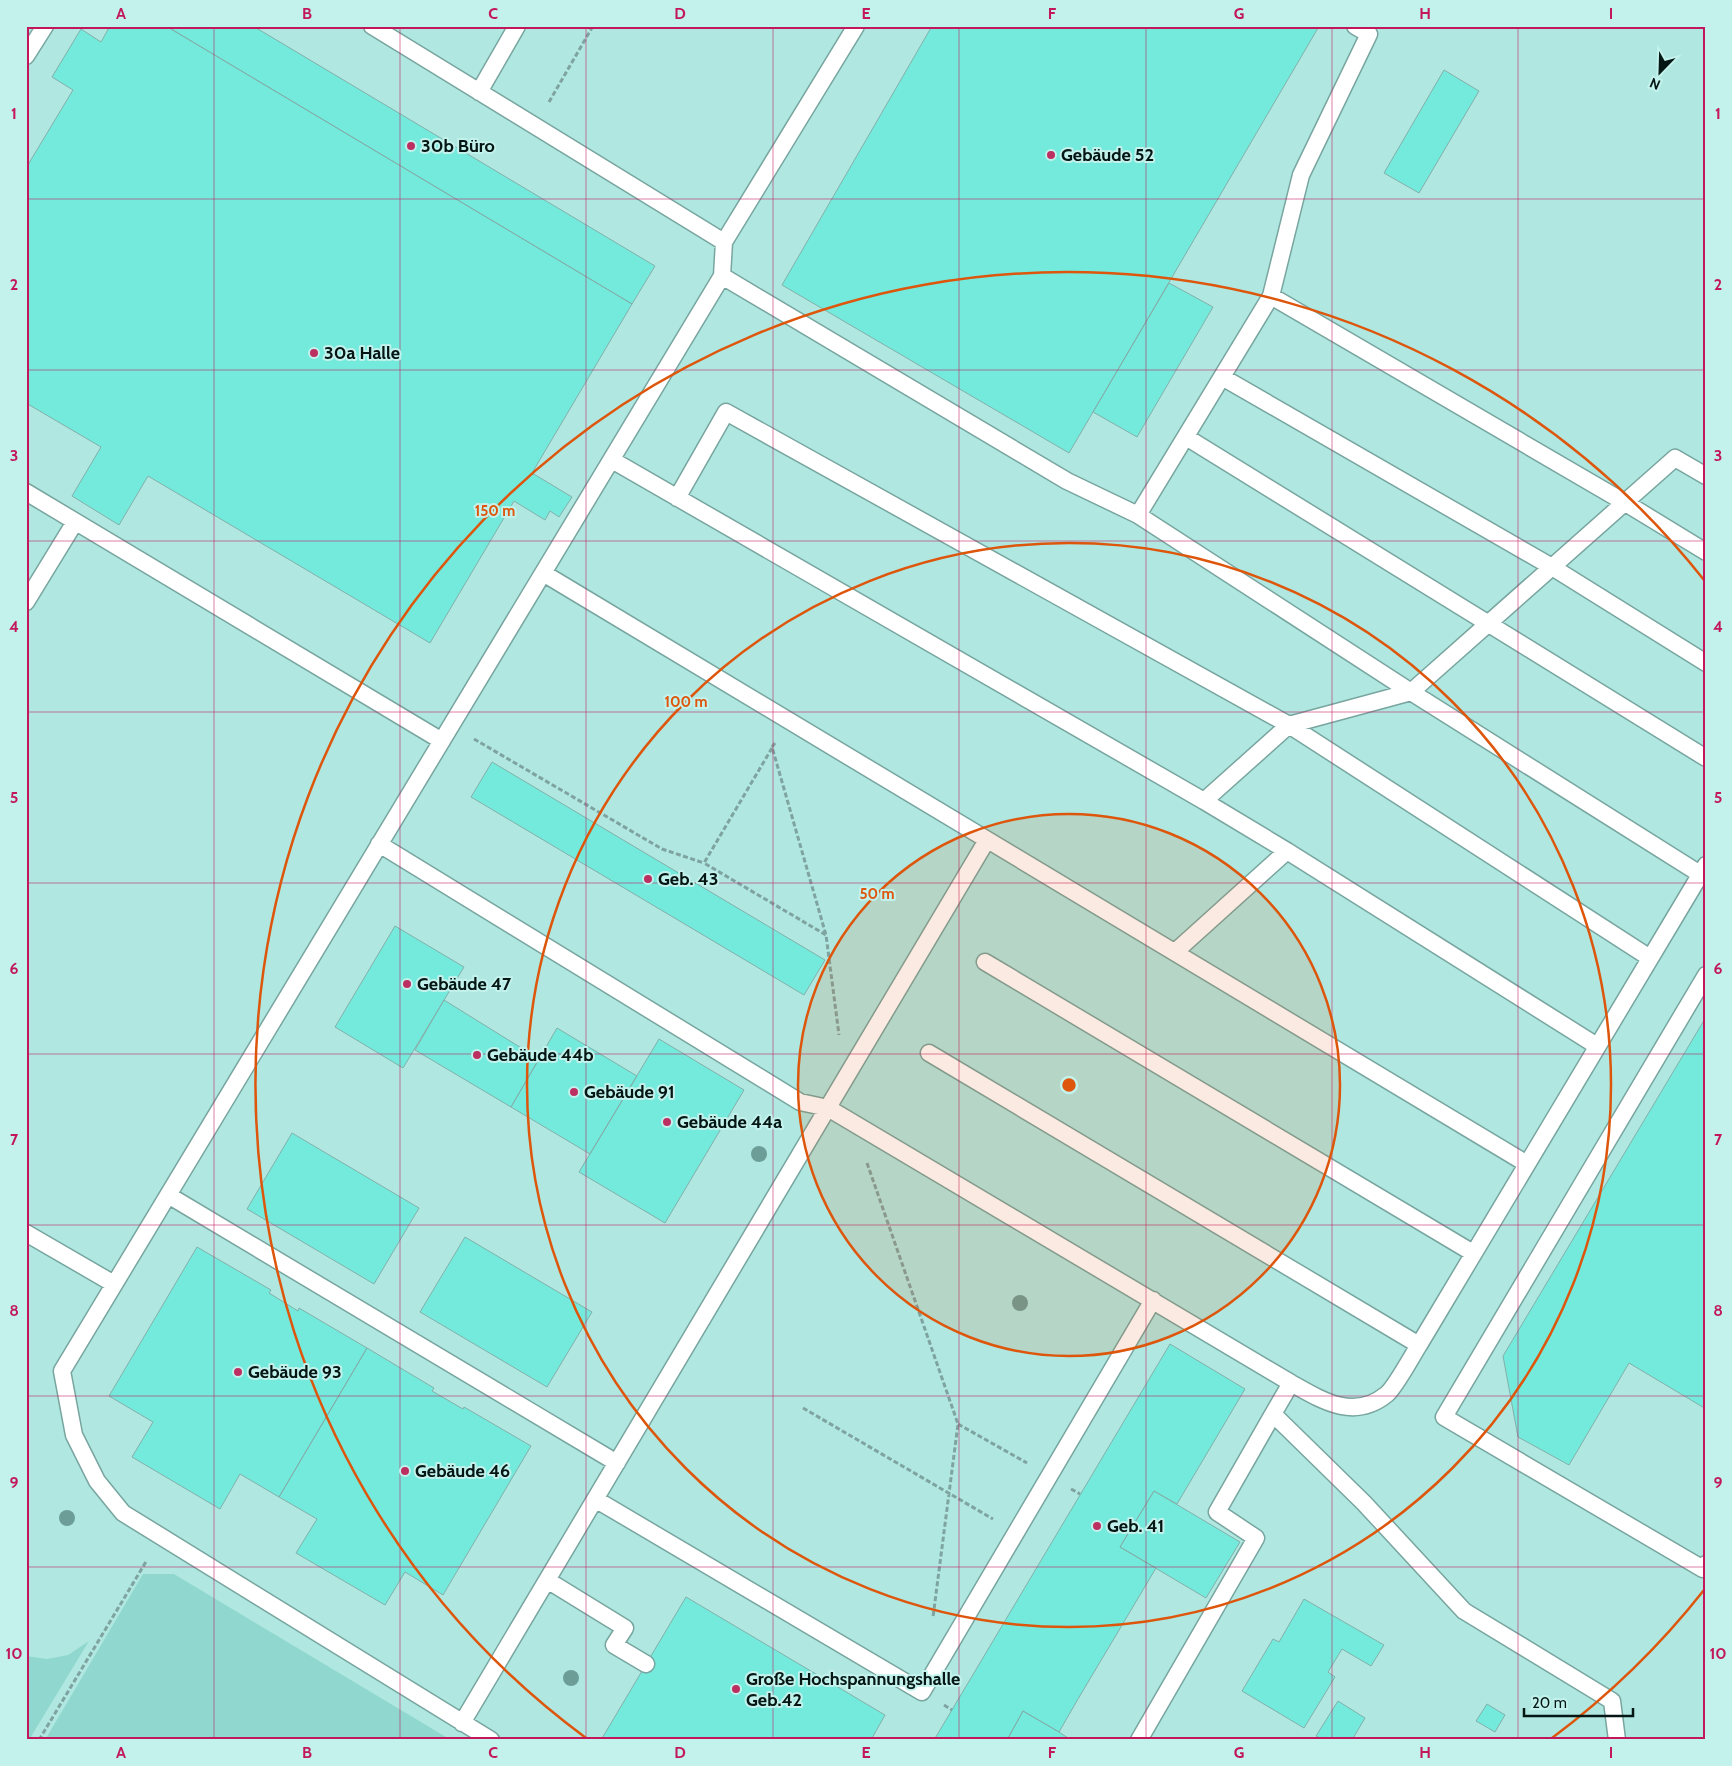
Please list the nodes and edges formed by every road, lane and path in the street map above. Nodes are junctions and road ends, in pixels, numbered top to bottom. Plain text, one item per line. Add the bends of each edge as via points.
1 (45, 26) edge
2 (372, 26) edge
3 (517, 26) edge
4 (593, 26) edge
5 (856, 26) edge
6 (1355, 26) edge
7 (26, 56) edge
8 (479, 92) junction
9 (534, 126) junction
10 (724, 242) junction
11 (722, 276) junction
12 (1271, 296) junction
13 (1222, 377) junction
14 (1186, 437) junction
15 (612, 460) junction
16 (1706, 476) edge
17 (26, 492) edge
18 (677, 498) junction
19 (1624, 502) junction
20 (1138, 515) junction
21 (75, 522) junction
22 (1706, 552) edge
23 (1552, 567) junction
24 (543, 573) junction
25 (26, 602) edge
26 (1488, 624) junction
27 (1706, 663) edge
28 (1411, 692) junction
29 (788, 720) junction
30 (452, 725) junction
31 (1289, 725) junction
32 (442, 742) junction
33 (772, 747) junction
34 (1706, 758) edge
35 (1204, 800) junction
36 (987, 840) junction
37 (380, 844) junction
38 (1287, 851) junction
39 (704, 862) junction
40 (1703, 869) edge
41 (826, 935) junction
42 (1175, 952) junction
43 (1650, 958) junction
44 (986, 962) dead end
45 (1706, 975) edge
46 (1597, 1046) junction
47 (929, 1053) dead end
48 (845, 1079) junction
49 (828, 1108) junction
50 (853, 1122) junction
51 (1527, 1164) junction
52 (168, 1195) junction
53 (26, 1233) edge
54 (1473, 1253) junction
55 (114, 1284) junction
56 (1153, 1300) junction
57 (1419, 1345) junction
58 (1291, 1383) junction
59 (804, 1408) dead end
60 (1273, 1414) junction
61 (958, 1424) junction
62 (617, 1463) junction
63 (1049, 1476) junction
64 (950, 1494) junction
65 (1080, 1494) dead end
66 (595, 1499) junction
67 (1016, 1533) junction
68 (161, 1536) junction
69 (1706, 1564) edge
70 (547, 1580) junction
71 (931, 1626) dead end
72 (646, 1664) dead end
73 (922, 1692) junction
74 (952, 1710) dead end
75 (462, 1723) junction
76 (39, 1740) edge
77 (491, 1740) edge
78 (1139, 1740) edge
79 (1617, 1740) edge

1 - 7 lane
2 - 8 lane
3 - 8 lane
4 - 9 path
5 - 10 lane
6 - 12 lane via 1369,34 1301,174
8 - 9 lane
9 - 10 lane
10 - 11 lane
11 - 15 lane
11 - 20 lane via 1067,480
12 - 13 lane
12 - 19 lane
13 - 14 lane
13 - 23 lane
14 - 20 lane
14 - 26 lane
15 - 18 lane
15 - 24 lane
16 - 19 lane via 1675,458
17 - 21 lane
18 - 31 lane via 726,412
18 - 35 lane
19 - 22 lane
19 - 23 lane
20 - 28 lane
21 - 25 lane
21 - 32 lane
23 - 26 lane
23 - 27 lane
24 - 29 lane
24 - 30 lane
26 - 28 lane
26 - 34 lane
28 - 31 lane
28 - 40 lane
29 - 33 path
29 - 36 lane
30 - 32 lane
30 - 39 path via 662,850
31 - 35 lane
31 - 43 lane
32 - 37 lane
33 - 39 path
33 - 41 path
35 - 38 lane
36 - 42 lane
36 - 48 lane
37 - 49 lane via 800,1102
37 - 52 lane
38 - 42 lane
38 - 46 lane
39 - 41 path
40 - 43 lane
41 - 48 path
42 - 51 lane
43 - 46 lane
44 - 54 lane
45 - 69 lane via 1444,1417 1702,1569
46 - 51 lane
47 - 57 lane
48 - 49 lane
49 - 50 lane
49 - 62 lane
50 - 56 lane
50 - 61 path
51 - 54 lane
52 - 55 lane
52 - 62 lane
53 - 55 lane
54 - 57 lane
55 - 68 lane via 62,1370 74,1435 97,1481 123,1513
56 - 58 lane
56 - 63 lane
57 - 58 lane via 1388,1393 1366,1406 1346,1408
58 - 60 lane
59 - 64 path
60 - 78 lane via 1217,1512 1256,1538
60 - 79 lane via 1364,1503 1464,1612 1612,1701
61 - 63 path
61 - 64 path
62 - 66 lane
63 - 65 path
63 - 67 lane
64 - 67 path
64 - 71 path
66 - 70 lane
66 - 73 lane
67 - 73 lane
68 - 75 lane
68 - 76 path
70 - 72 lane via 625,1628 614,1645
70 - 75 lane
73 - 74 path
75 - 77 lane

